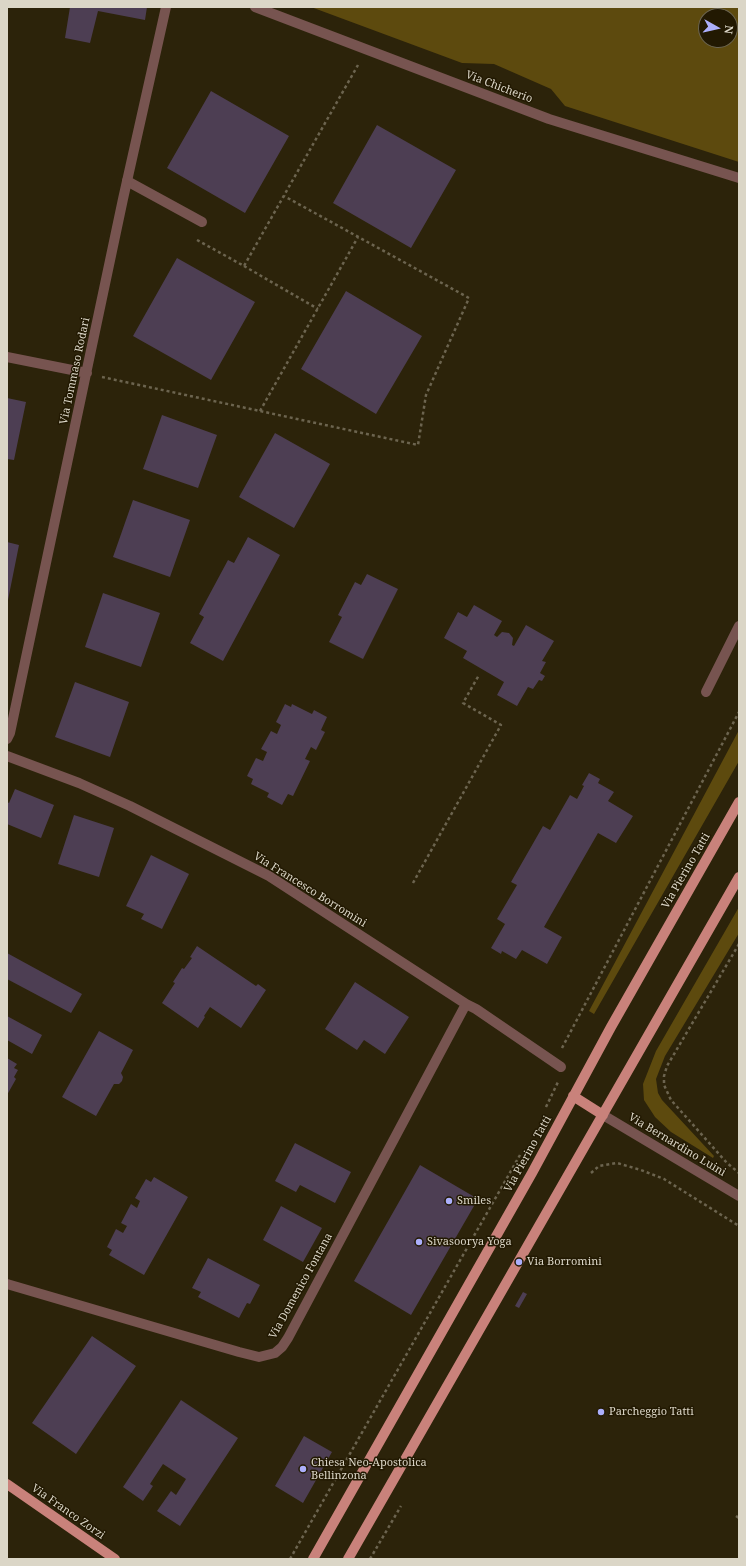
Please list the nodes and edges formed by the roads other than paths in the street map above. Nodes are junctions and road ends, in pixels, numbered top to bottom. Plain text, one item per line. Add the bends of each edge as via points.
1 (166, 7) edge
2 (255, 7) edge
3 (739, 178) edge
4 (127, 181) junction
5 (202, 222) dead end
6 (7, 357) edge
7 (87, 373) junction
8 (739, 626) edge
9 (706, 692) dead end
10 (7, 739) edge
11 (7, 756) edge
12 (739, 802) edge
13 (739, 877) edge
14 (466, 1004) junction
15 (561, 1068) road end
16 (573, 1096) junction
17 (603, 1114) junction
18 (739, 1196) edge
19 (7, 1284) edge
20 (7, 1484) edge
21 (318, 1548) junction
22 (115, 1559) edge
23 (309, 1559) edge
24 (313, 1559) edge
25 (348, 1559) edge

1 - 4 street, Via Tommaso Rodari
2 - 3 street, Via Chicherio via 549,119
4 - 5 street
4 - 7 street, Via Tommaso Rodari
6 - 7 street
7 - 10 street, Via Tommaso Rodari
8 - 9 street
11 - 14 street, Via Francesco Borromini via 79,783 130,806 269,876
12 - 16 main road, Via Pierino Tatti
13 - 17 main road
14 - 15 street, Via Francesco Borromini
14 - 19 street, Via Domenico Fontana via 288,1338 275,1353 259,1357 239,1352
16 - 17 main road
16 - 21 main road, Via Pierino Tatti via 532,1173
17 - 18 street, Via Bernardino Luini
17 - 25 main road
20 - 22 main road, Via Franco Zorzi
21 - 23 main road
21 - 24 main road, Via Pierino Tatti

